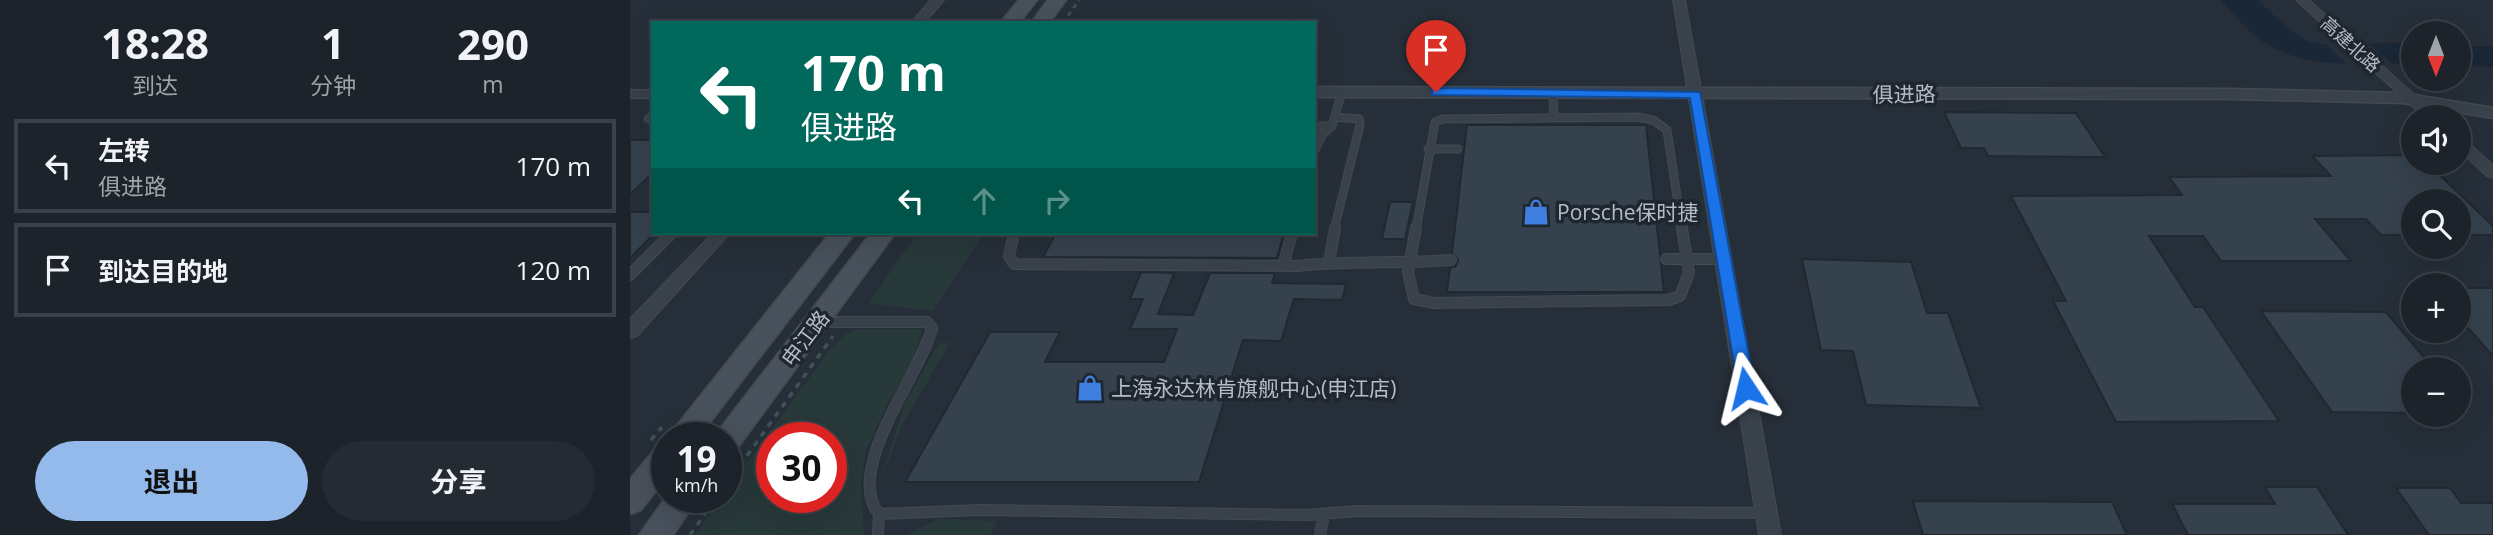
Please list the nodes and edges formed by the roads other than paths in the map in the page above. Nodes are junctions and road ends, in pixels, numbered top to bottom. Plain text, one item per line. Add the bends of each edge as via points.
1 (938, 0) edge
2 (1028, 0) edge
3 (1057, 0) edge
4 (1679, 0) edge
5 (2302, 0) edge
6 (920, 21) edge
7 (1011, 21) edge
8 (1041, 21) edge
9 (1316, 92) edge
10 (1342, 92) junction
11 (630, 94) edge
12 (651, 94) edge
13 (1696, 94) junction
14 (2406, 94) junction
15 (1553, 97) dead end
16 (2418, 105) edge
17 (2493, 113) edge
18 (1554, 118) junction
19 (1334, 122) junction
20 (1316, 126) edge
21 (1316, 148) edge
22 (1428, 149) junction
23 (1458, 149) dead end
24 (2471, 153) edge
25 (2493, 173) edge
26 (670, 235) edge
27 (720, 235) edge
28 (841, 235) edge
29 (882, 235) edge
30 (1014, 235) edge
31 (1291, 235) edge
32 (1666, 259) dead end
33 (1685, 259) junction
34 (1724, 259) junction
35 (1451, 260) dead end
36 (1410, 261) junction
37 (1329, 262) junction
38 (1283, 266) junction
39 (630, 275) edge
40 (831, 322) junction
41 (630, 331) edge
42 (694, 422) edge
43 (742, 424) edge
44 (651, 475) edge
45 (630, 501) edge
46 (672, 513) edge
47 (879, 514) junction
48 (1324, 515) junction
49 (1768, 524) edge
50 (655, 535) edge
51 (878, 535) edge
52 (1320, 535) edge

1 - 6 street
2 - 7 main road
3 - 8 main road
4 - 13 street
5 - 14 street, 高建北路
9 - 10 street, 俱进路
10 - 13 street, 俱进路
10 - 19 lane
11 - 12 street
13 - 14 street, 俱进路
13 - 34 street
14 - 16 street, 高建北路
14 - 17 street, 俱进路
15 - 18 lane
18 - 22 lane via 1443,119 1432,124
18 - 33 lane via 1637,117 1653,120 1667,130
19 - 20 lane
19 - 21 lane
19 - 37 lane via 1354,117 1360,125
22 - 23 lane
22 - 36 lane
24 - 25 street
26 - 39 lane
27 - 41 street
28 - 42 main road, 申江路
29 - 40 main road, 申江路
30 - 38 lane via 1009,256 1014,264
31 - 38 lane
32 - 33 lane
33 - 34 lane
33 - 36 lane via 1687,284 1680,296 1669,300 1457,303 1414,299 1408,283
34 - 49 street
35 - 36 lane
36 - 37 lane
37 - 38 lane
40 - 43 main road, 申江路
40 - 47 lane via 927,322 932,328 879,442 867,492
44 - 45 main road
46 - 50 main road
47 - 48 lane via 980,510
47 - 51 lane
48 - 49 lane via 1357,511
48 - 52 lane

